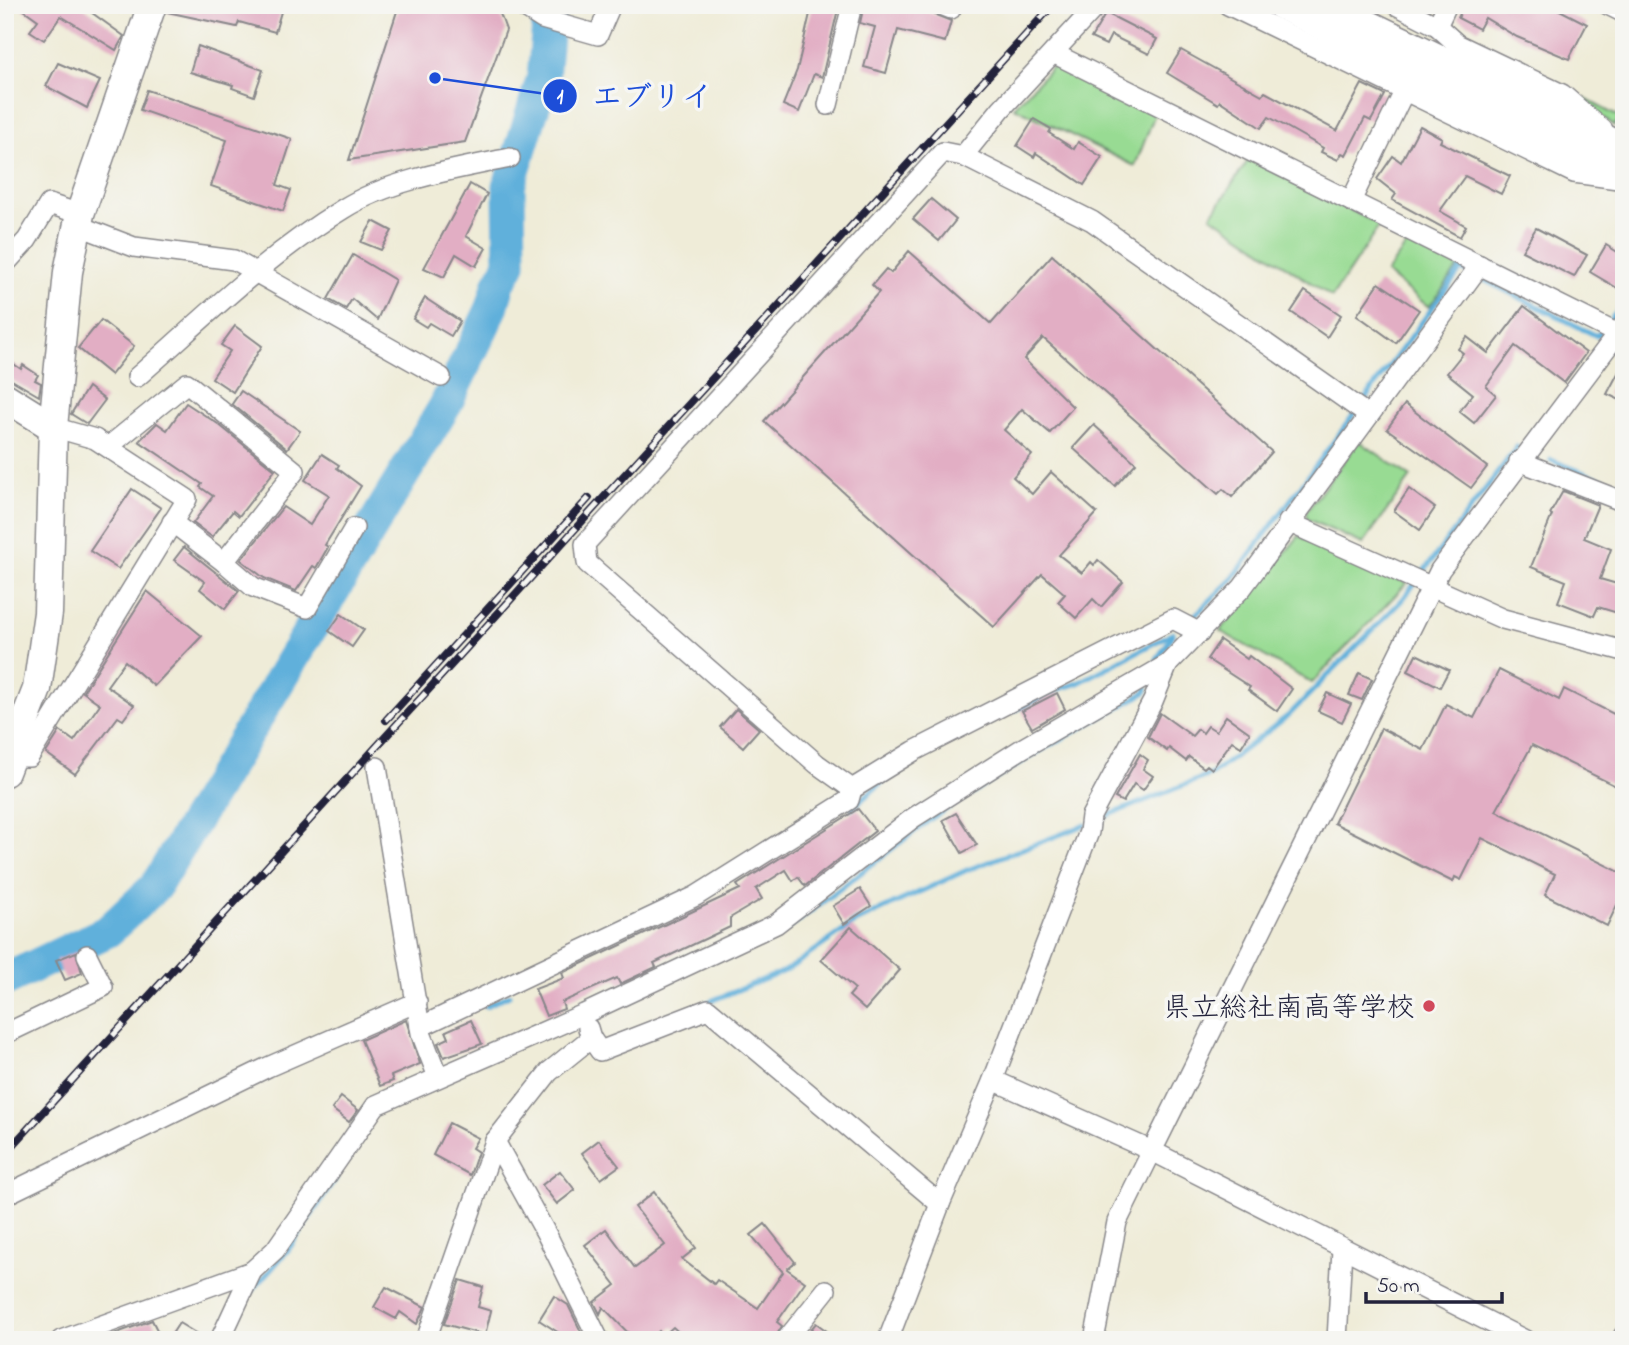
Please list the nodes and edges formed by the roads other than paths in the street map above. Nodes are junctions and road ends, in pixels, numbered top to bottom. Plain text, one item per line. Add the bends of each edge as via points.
1 (152, 5) edge
2 (520, 5) edge
3 (611, 5) edge
4 (852, 5) edge
5 (1097, 5) edge
6 (1228, 5) edge
7 (1280, 5) edge
8 (1328, 5) edge
9 (1396, 5) edge
10 (1447, 5) edge
11 (1608, 5) edge
12 (1624, 13) edge
13 (1437, 26) junction
14 (1053, 53) junction
15 (1404, 92) junction
16 (828, 105) dead end
17 (1623, 148) edge
18 (963, 156) junction
19 (510, 158) dead end
20 (1624, 177) edge
21 (1351, 201) junction
22 (78, 220) junction
23 (5, 264) edge
24 (256, 271) junction
25 (1476, 271) junction
26 (1615, 330) edge
27 (137, 377) dead end
28 (441, 377) dead end
29 (5, 397) edge
30 (1361, 410) junction
31 (53, 427) junction
32 (108, 447) junction
33 (1519, 461) junction
34 (1624, 502) edge
35 (172, 522) junction
36 (1288, 522) junction
37 (354, 528) dead end
38 (224, 562) junction
39 (1421, 582) junction
40 (1189, 628) junction
41 (1624, 651) edge
42 (1168, 664) junction
43 (9, 764) edge
44 (377, 767) dead end
45 (852, 789) junction
46 (87, 955) dead end
47 (417, 1002) junction
48 (587, 1024) junction
49 (420, 1027) junction
50 (5, 1034) edge
51 (438, 1077) junction
52 (993, 1080) junction
53 (495, 1141) junction
54 (1152, 1151) junction
55 (5, 1195) edge
56 (940, 1204) junction
57 (1342, 1249) junction
58 (252, 1271) junction
59 (827, 1290) dead end
60 (1624, 1335) edge
61 (61, 1340) edge
62 (220, 1340) edge
63 (426, 1340) edge
64 (599, 1340) edge
65 (786, 1340) edge
66 (888, 1340) edge
67 (1094, 1340) edge
68 (1337, 1340) edge
69 (1525, 1340) edge
70 (1621, 1340) edge

1 - 22 street
2 - 3 street via 542,19 597,35
4 - 16 street
5 - 14 street
6 - 15 street
7 - 20 street
8 - 17 street
9 - 13 street
10 - 13 street
11 - 12 street
13 - 17 street via 1457,44 1562,94
14 - 18 street
14 - 21 street
15 - 20 street via 1574,173
15 - 21 street
18 - 30 street via 1093,222
18 - 45 street via 943,152 585,544 587,563 817,764
19 - 24 street via 427,174 344,208
21 - 25 street
22 - 23 street via 49,204 27,240
22 - 24 street via 134,247 234,260
22 - 31 street via 68,272
24 - 27 street
24 - 28 street
25 - 26 street
25 - 30 street
26 - 33 street
29 - 31 street
30 - 36 street
31 - 32 street
31 - 43 street via 48,613 37,689
32 - 35 street via 187,499
32 - 38 street via 187,383 295,471
33 - 34 street
33 - 39 street via 1440,570
35 - 38 street
35 - 43 street via 29,757
36 - 39 street
36 - 40 street via 1242,588
37 - 38 street via 307,608 253,587
39 - 41 street via 1503,619
39 - 54 street
40 - 42 street
40 - 45 street via 1173,619 914,751
42 - 48 street via 914,818 776,924
42 - 52 street via 1090,823
44 - 47 street
45 - 49 street via 849,800 696,895
46 - 50 street via 103,987
47 - 49 street
47 - 55 street via 268,1067
48 - 51 street
48 - 53 street
48 - 56 street via 600,1051 708,1009
49 - 51 street
51 - 58 street via 387,1098 371,1110 282,1240
52 - 54 street
52 - 56 street
53 - 63 street
53 - 64 street
54 - 57 street
54 - 67 street via 1117,1222
56 - 66 street
57 - 68 street
57 - 69 street
58 - 61 street
58 - 62 street
59 - 65 street
60 - 70 street

